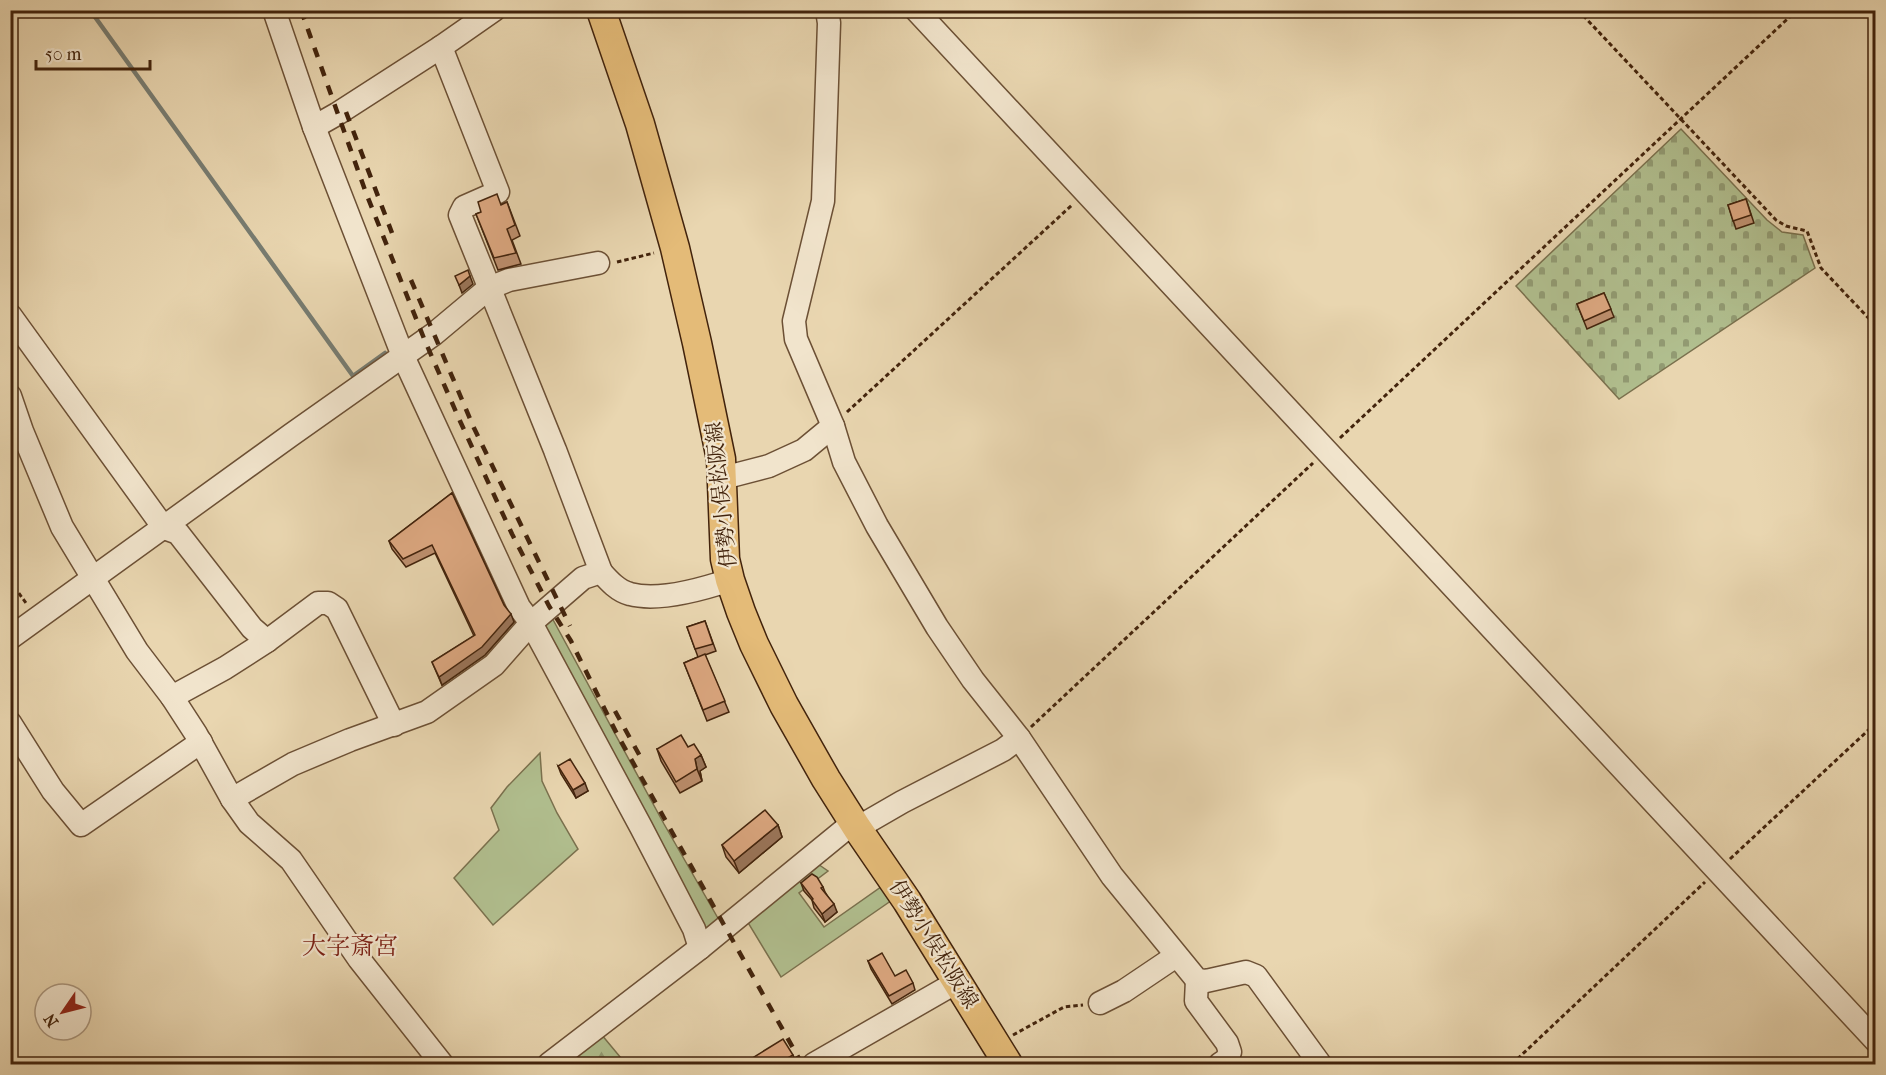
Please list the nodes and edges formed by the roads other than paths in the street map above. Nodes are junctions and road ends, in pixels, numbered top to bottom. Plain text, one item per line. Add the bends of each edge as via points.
1 (274, 10) edge
2 (601, 10) edge
3 (827, 10) edge
4 (916, 10) edge
5 (488, 12) edge
6 (441, 47) junction
7 (314, 127) junction
8 (598, 263) road end
9 (489, 288) junction
10 (10, 315) edge
11 (403, 356) junction
12 (10, 396) edge
13 (833, 426) junction
14 (723, 478) junction
15 (164, 528) junction
16 (601, 572) junction
17 (94, 579) junction
18 (730, 580) junction
19 (531, 623) junction
20 (10, 638) edge
21 (267, 641) junction
22 (172, 697) junction
23 (10, 723) edge
24 (394, 725) junction
25 (1019, 738) junction
26 (201, 742) junction
27 (232, 799) junction
28 (855, 825) junction
29 (700, 948) junction
30 (1176, 956) junction
31 (1197, 980) junction
32 (957, 982) junction
33 (1100, 1003) road end
34 (1875, 1041) edge
35 (1002, 1054) edge
36 (442, 1065) edge
37 (549, 1065) edge
38 (814, 1065) edge
39 (1220, 1065) edge
40 (1320, 1065) edge

1 - 7 street
2 - 14 main road, 伊勢小俣松阪線 via 640,124 675,248
3 - 13 street via 823,201 794,321 796,339
4 - 34 street
5 - 6 street
6 - 7 street
6 - 9 street via 498,192 464,207 460,215
7 - 11 street
8 - 9 street via 509,280
9 - 11 street
9 - 16 street
10 - 15 street
11 - 15 street
11 - 19 street via 519,607
12 - 17 street via 62,527
13 - 14 street via 804,450 769,466
13 - 25 street via 844,462 877,526 937,627
14 - 18 main road, 伊勢小俣松阪線 via 725,559
15 - 17 street
15 - 21 street via 178,533 252,628
16 - 18 street via 629,594 643,596 697,591
16 - 19 street via 583,578
17 - 20 street
17 - 22 street via 137,651
18 - 28 main road, 伊勢小俣松阪線 via 754,644 784,705
19 - 24 street via 494,664 428,712
19 - 29 street via 694,929
21 - 22 street
21 - 24 street via 318,603 338,609
22 - 26 street
23 - 26 street via 53,791 81,825
24 - 27 street via 293,764
25 - 28 street via 1003,750
25 - 30 street via 1112,876
26 - 27 street
27 - 36 street via 249,824 291,860 359,958
28 - 29 street
28 - 32 main road, 伊勢小俣松阪線 via 908,901
29 - 37 street
30 - 31 street
30 - 33 street
31 - 39 street via 1196,1001 1230,1052
31 - 40 street via 1246,972 1256,976
32 - 35 main road, 伊勢小俣松阪線
32 - 38 street

